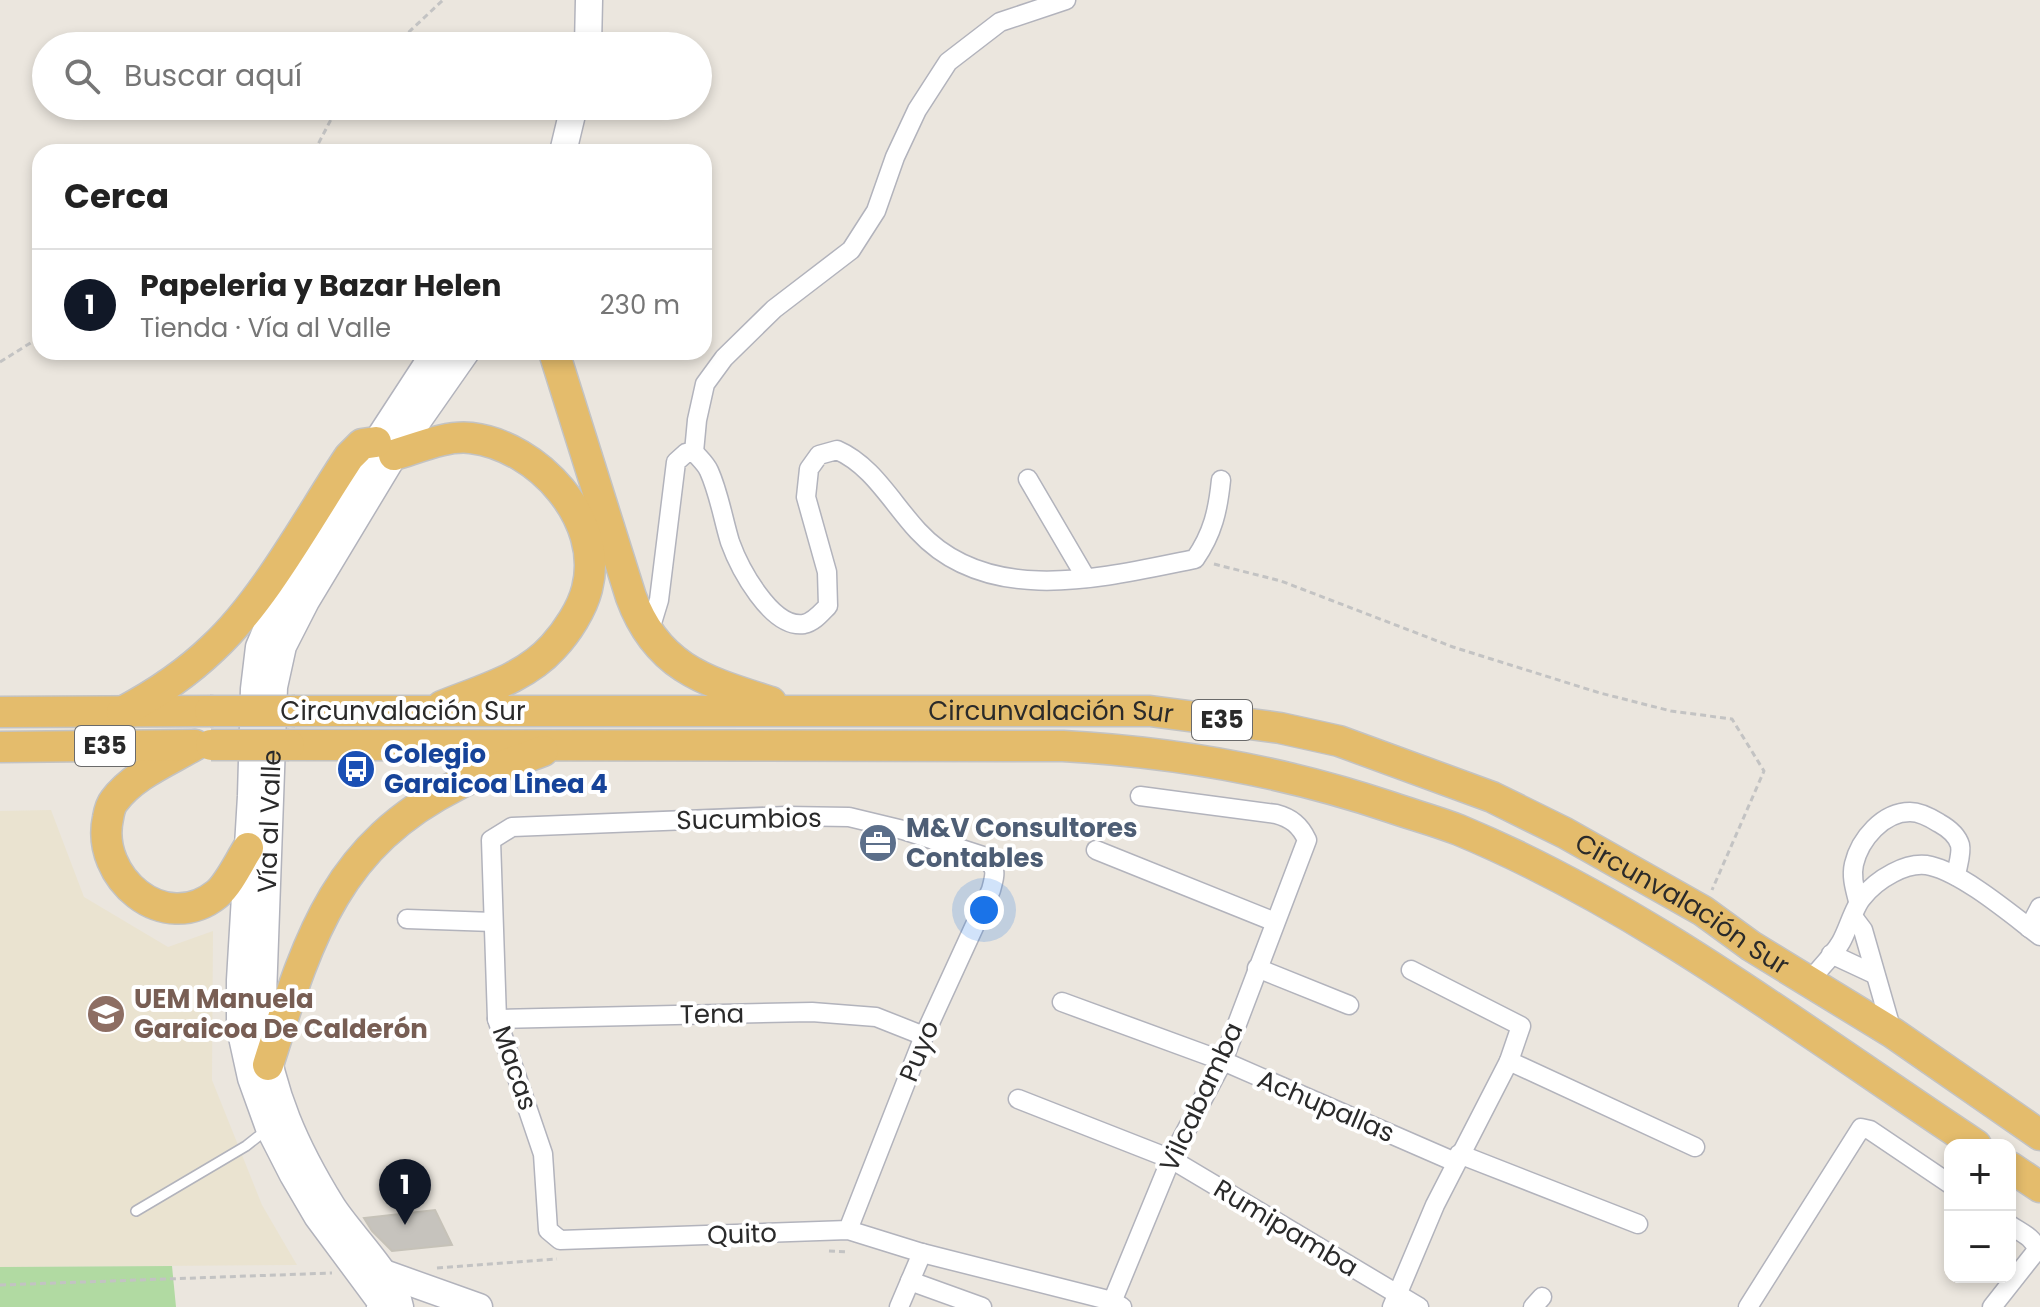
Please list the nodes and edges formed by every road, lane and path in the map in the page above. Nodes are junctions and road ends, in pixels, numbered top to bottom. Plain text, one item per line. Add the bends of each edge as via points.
1 (443, 0) edge
2 (589, 0) edge
3 (1066, 0) edge
4 (409, 32) edge
5 (588, 32) edge
6 (331, 120) edge
7 (569, 120) edge
8 (318, 144) edge
9 (562, 144) edge
10 (32, 342) edge
11 (431, 360) edge
12 (459, 360) edge
13 (557, 360) edge
14 (0, 362) edge
15 (385, 448) junction
16 (694, 452) junction
17 (1028, 479) dead end
18 (1221, 480) dead end
19 (1195, 559) junction
20 (1086, 578) junction
21 (648, 636) junction
22 (800, 711) junction
23 (0, 712) edge
24 (122, 712) junction
25 (427, 712) junction
26 (203, 745) junction
27 (559, 745) junction
28 (0, 747) edge
29 (1140, 796) dead end
30 (491, 840) joint
31 (248, 848) junction
32 (1096, 850) dead end
33 (996, 873) joint
34 (1956, 876) junction
35 (2040, 907) edge
36 (1856, 910) junction
37 (1703, 911) junction
38 (407, 919) dead end
39 (493, 922) junction
40 (1275, 922) junction
41 (2034, 932) edge
42 (1831, 954) junction
43 (1257, 968) junction
44 (1411, 970) dead end
45 (1874, 974) junction
46 (1810, 980) junction
47 (1062, 1002) dead end
48 (1349, 1005) dead end
49 (497, 1019) junction
50 (1893, 1033) junction
51 (924, 1036) junction
52 (1223, 1061) junction
53 (1509, 1061) junction
54 (268, 1065) junction
55 (1018, 1099) dead end
56 (269, 1128) junction
57 (2040, 1135) edge
58 (1967, 1139) edge
59 (1695, 1147) dead end
60 (1457, 1158) junction
61 (1171, 1159) junction
62 (2016, 1171) edge
63 (1944, 1180) edge
64 (2040, 1187) edge
65 (136, 1211) dead end
66 (1638, 1224) dead end
67 (2016, 1229) edge
68 (848, 1230) junction
69 (560, 1240) joint
70 (922, 1253) junction
71 (370, 1272) junction
72 (2016, 1277) edge
73 (910, 1281) junction
74 (2011, 1283) edge
75 (0, 1285) edge
76 (1396, 1301) edge
77 (1115, 1305) edge
78 (380, 1307) edge
79 (400, 1307) edge
80 (479, 1307) edge
81 (899, 1307) edge
82 (982, 1307) edge
83 (1419, 1307) edge
84 (1748, 1307) edge
85 (1992, 1307) edge

1 - 4 path
2 - 5 main road
3 - 16 street via 1000,22 948,62 917,110 876,211 851,250 764,317 705,384
6 - 8 path
7 - 9 main road
10 - 14 path
11 - 15 main road, Vía al Valle
12 - 15 main road, Vía al Valle
13 - 21 highway
15 - 24 highway via 362,444 349,457 274,572 215,647 155,694
15 - 25 highway via 468,438 526,457 566,498 588,549 587,589 554,647 513,678
15 - 31 main road, Vía al Valle via 298,568 259,647
15 - 54 main road, Vía al Valle via 283,646 274,687 262,1024
16 - 20 street via 709,469 741,569 768,608 787,621 813,621 828,606 827,572 806,497 809,469 819,455 837,450 854,457 941,553 968,567 998,577 1058,582
16 - 21 street via 676,462 659,600
17 - 20 street
18 - 19 street via 1209,539
19 - 20 street
19 - 37 path via 1281,581 1453,647 1586,688 1671,711 1732,719 1764,771
21 - 22 highway via 690,672
22 - 25 highway, Circunvalación Sur / E35
22 - 37 highway, Circunvalación Sur / E35 via 1150,711 1339,741 1492,797
23 - 24 highway, Circunvalación Sur / E35
24 - 25 highway, Circunvalación Sur / E35, bridge
26 - 27 highway, Circunvalación Sur / E35, bridge
26 - 28 highway, Circunvalación Sur / E35
26 - 31 highway via 128,785 111,804 104,835 112,864 128,888 151,903 193,907 218,893
27 - 54 highway via 457,785 386,832 323,912
27 - 58 highway, Circunvalación Sur / E35 via 1077,747 1172,755 1325,786 1456,829 1575,886 1784,1014
29 - 40 street, Vilcabamba via 1276,814 1302,829 1307,840
30 - 33 street, Sucumbios via 512,827 849,817 983,856
30 - 39 street, Macas
31 - 56 main road, Vía al Valle via 240,1028
32 - 40 street
33 - 51 street, Puyo
34 - 36 street via 1930,866 1900,869 1871,888
34 - 36 street via 1961,847 1954,833 1912,811 1897,814 1868,835 1853,866
34 - 41 street
35 - 41 street
36 - 42 street
36 - 45 street
37 - 46 highway, Circunvalación Sur / E35
38 - 39 street
39 - 49 street, Macas
40 - 43 street, Vilcabamba
42 - 45 street
42 - 46 street
43 - 48 street
43 - 52 street, Vilcabamba
44 - 53 street via 1521,1026
45 - 50 street
46 - 50 highway, Circunvalación Sur / E35
47 - 52 street, Achupallas
49 - 51 street, Tena via 812,1012 876,1017
49 - 69 street, Macas via 543,1154 548,1230
50 - 57 highway, Circunvalación Sur / E35
51 - 68 street, Puyo
52 - 60 street, Achupallas
52 - 61 street, Vilcabamba
53 - 59 street
53 - 60 street
54 - 71 main road, Vía al Valle via 291,1132
55 - 61 street, Rumipamba
56 - 65 lane
56 - 71 main road, Vía al Valle via 317,1216
60 - 66 street, Achupallas
60 - 76 street
61 - 76 street, Rumipamba
61 - 77 street, Vilcabamba
62 - 64 highway
63 - 84 street via 1861,1128
67 - 72 street via 2037,1250
68 - 69 street, Quito
68 - 70 street, Quito
70 - 73 street
70 - 77 street, Quito
71 - 75 path
71 - 78 main road, Vía al Valle
71 - 79 main road, Vía al Valle via 398,1298
71 - 80 main road
73 - 81 street
73 - 82 street
74 - 85 street
76 - 83 street, Rumipamba

